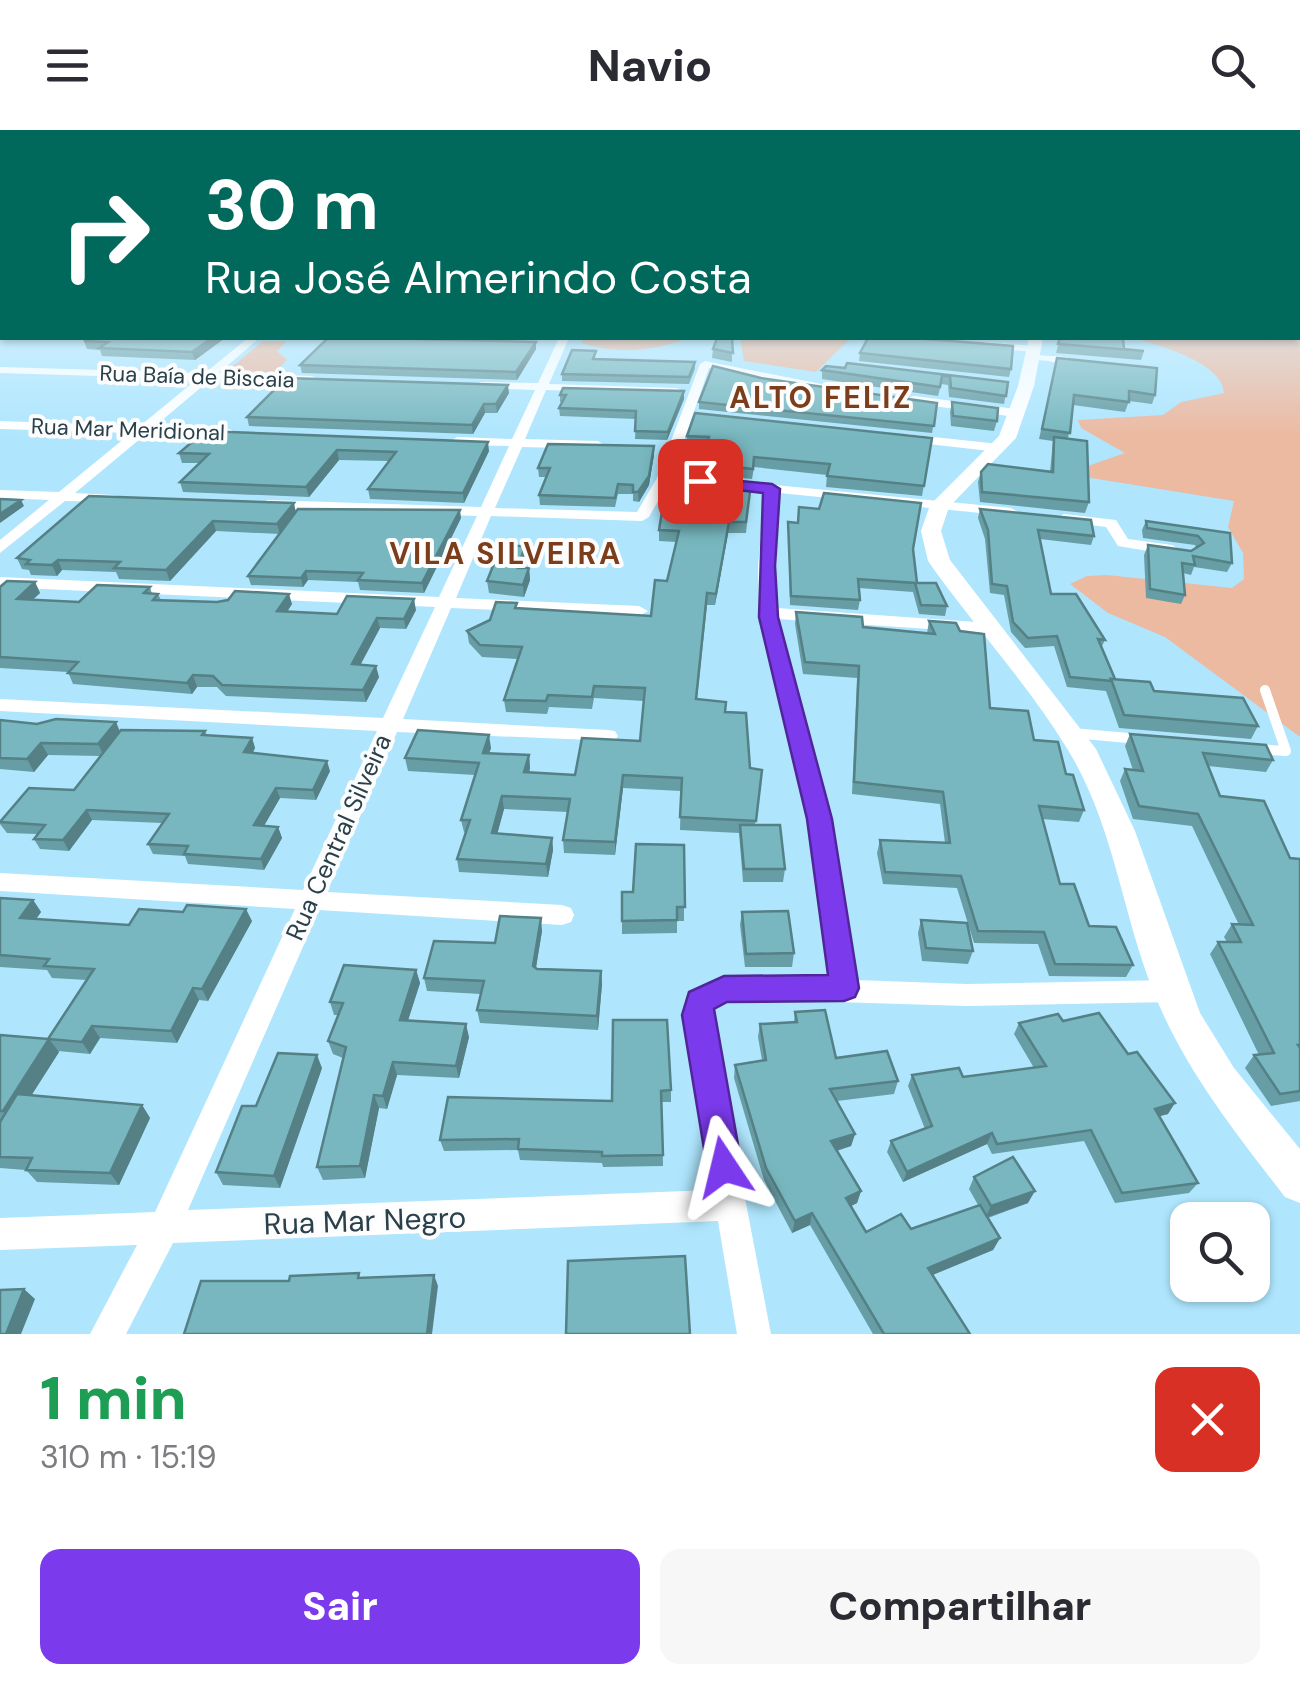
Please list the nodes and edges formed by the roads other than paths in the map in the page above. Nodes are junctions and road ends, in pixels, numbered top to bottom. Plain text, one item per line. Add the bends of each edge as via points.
1 (251, 340) edge
2 (556, 341) edge
3 (980, 344) edge
4 (1034, 348) edge
5 (1080, 362) edge
6 (0, 370) edge
7 (206, 376) junction
8 (324, 380) edge
9 (462, 384) edge
10 (540, 386) junction
11 (694, 392) junction
12 (1016, 413) junction
13 (685, 415) junction
14 (705, 417) edge
15 (0, 425) edge
16 (139, 430) junction
17 (253, 434) edge
18 (881, 436) edge
19 (443, 440) edge
20 (516, 443) junction
21 (616, 446) edge
22 (655, 448) edge
23 (675, 448) junction
24 (999, 448) junction
25 (664, 478) junction
26 (772, 489) junction
27 (0, 494) edge
28 (61, 496) junction
29 (138, 500) edge
30 (253, 504) edge
31 (940, 505) junction
32 (484, 512) junction
33 (1035, 515) edge
34 (1054, 517) edge
35 (0, 548) edge
36 (1188, 552) edge
37 (0, 582) edge
38 (444, 601) junction
39 (638, 611) edge
40 (768, 613) junction
41 (990, 628) junction
42 (1265, 690) dead end
43 (0, 705) edge
44 (388, 726) junction
45 (1071, 733) junction
46 (608, 736) edge
47 (1163, 741) edge
48 (1252, 748) edge
49 (0, 882) edge
50 (308, 900) junction
51 (562, 915) dead end
52 (844, 988) junction
53 (1171, 991) junction
54 (1300, 1182) edge
55 (731, 1206) junction
56 (164, 1230) junction
57 (0, 1234) edge
58 (107, 1334) edge
59 (754, 1334) edge

1 - 7 street
2 - 10 street, Rua Central Silveira
3 - 4 street
4 - 5 lane
4 - 12 main road via 1016,385
6 - 7 street, Rua Baía de Biscaia
7 - 8 street, Rua Baía de Biscaia
7 - 16 street
9 - 10 street
10 - 11 street
10 - 20 street, Rua Central Silveira
11 - 12 street via 706,364
11 - 13 street
12 - 24 main road
13 - 14 street
13 - 23 street
15 - 16 street, Rua Mar Meridional
16 - 17 street, Rua Mar Meridional
16 - 28 street
18 - 24 street
19 - 20 street
20 - 21 street
20 - 32 street, Rua Central Silveira
22 - 23 street
23 - 25 street
24 - 31 main road
25 - 26 street
25 - 32 street via 642,517
26 - 31 street
26 - 40 street
27 - 28 street
28 - 29 street
28 - 35 street
30 - 32 street
31 - 33 street
31 - 41 main road via 931,531 939,561
32 - 38 street, Rua Central Silveira
34 - 36 street via 1111,523 1123,543
37 - 38 street
38 - 39 street
38 - 44 street, Rua Central Silveira
40 - 41 street
40 - 52 street via 819,819
41 - 45 main road
42 - 48 lane via 1286,751
43 - 44 street
44 - 46 street
44 - 50 street, Rua Central Silveira
45 - 47 lane
45 - 53 main road via 1120,831
49 - 50 street
50 - 51 street
50 - 56 street, Rua Central Silveira
52 - 53 street via 967,995
52 - 55 street via 735,988 705,996 698,1015
53 - 54 main road via 1220,1081
55 - 56 street, Rua Mar Negro
55 - 59 street
56 - 57 street, Rua Mar Negro
56 - 58 street, Rua Central Silveira

